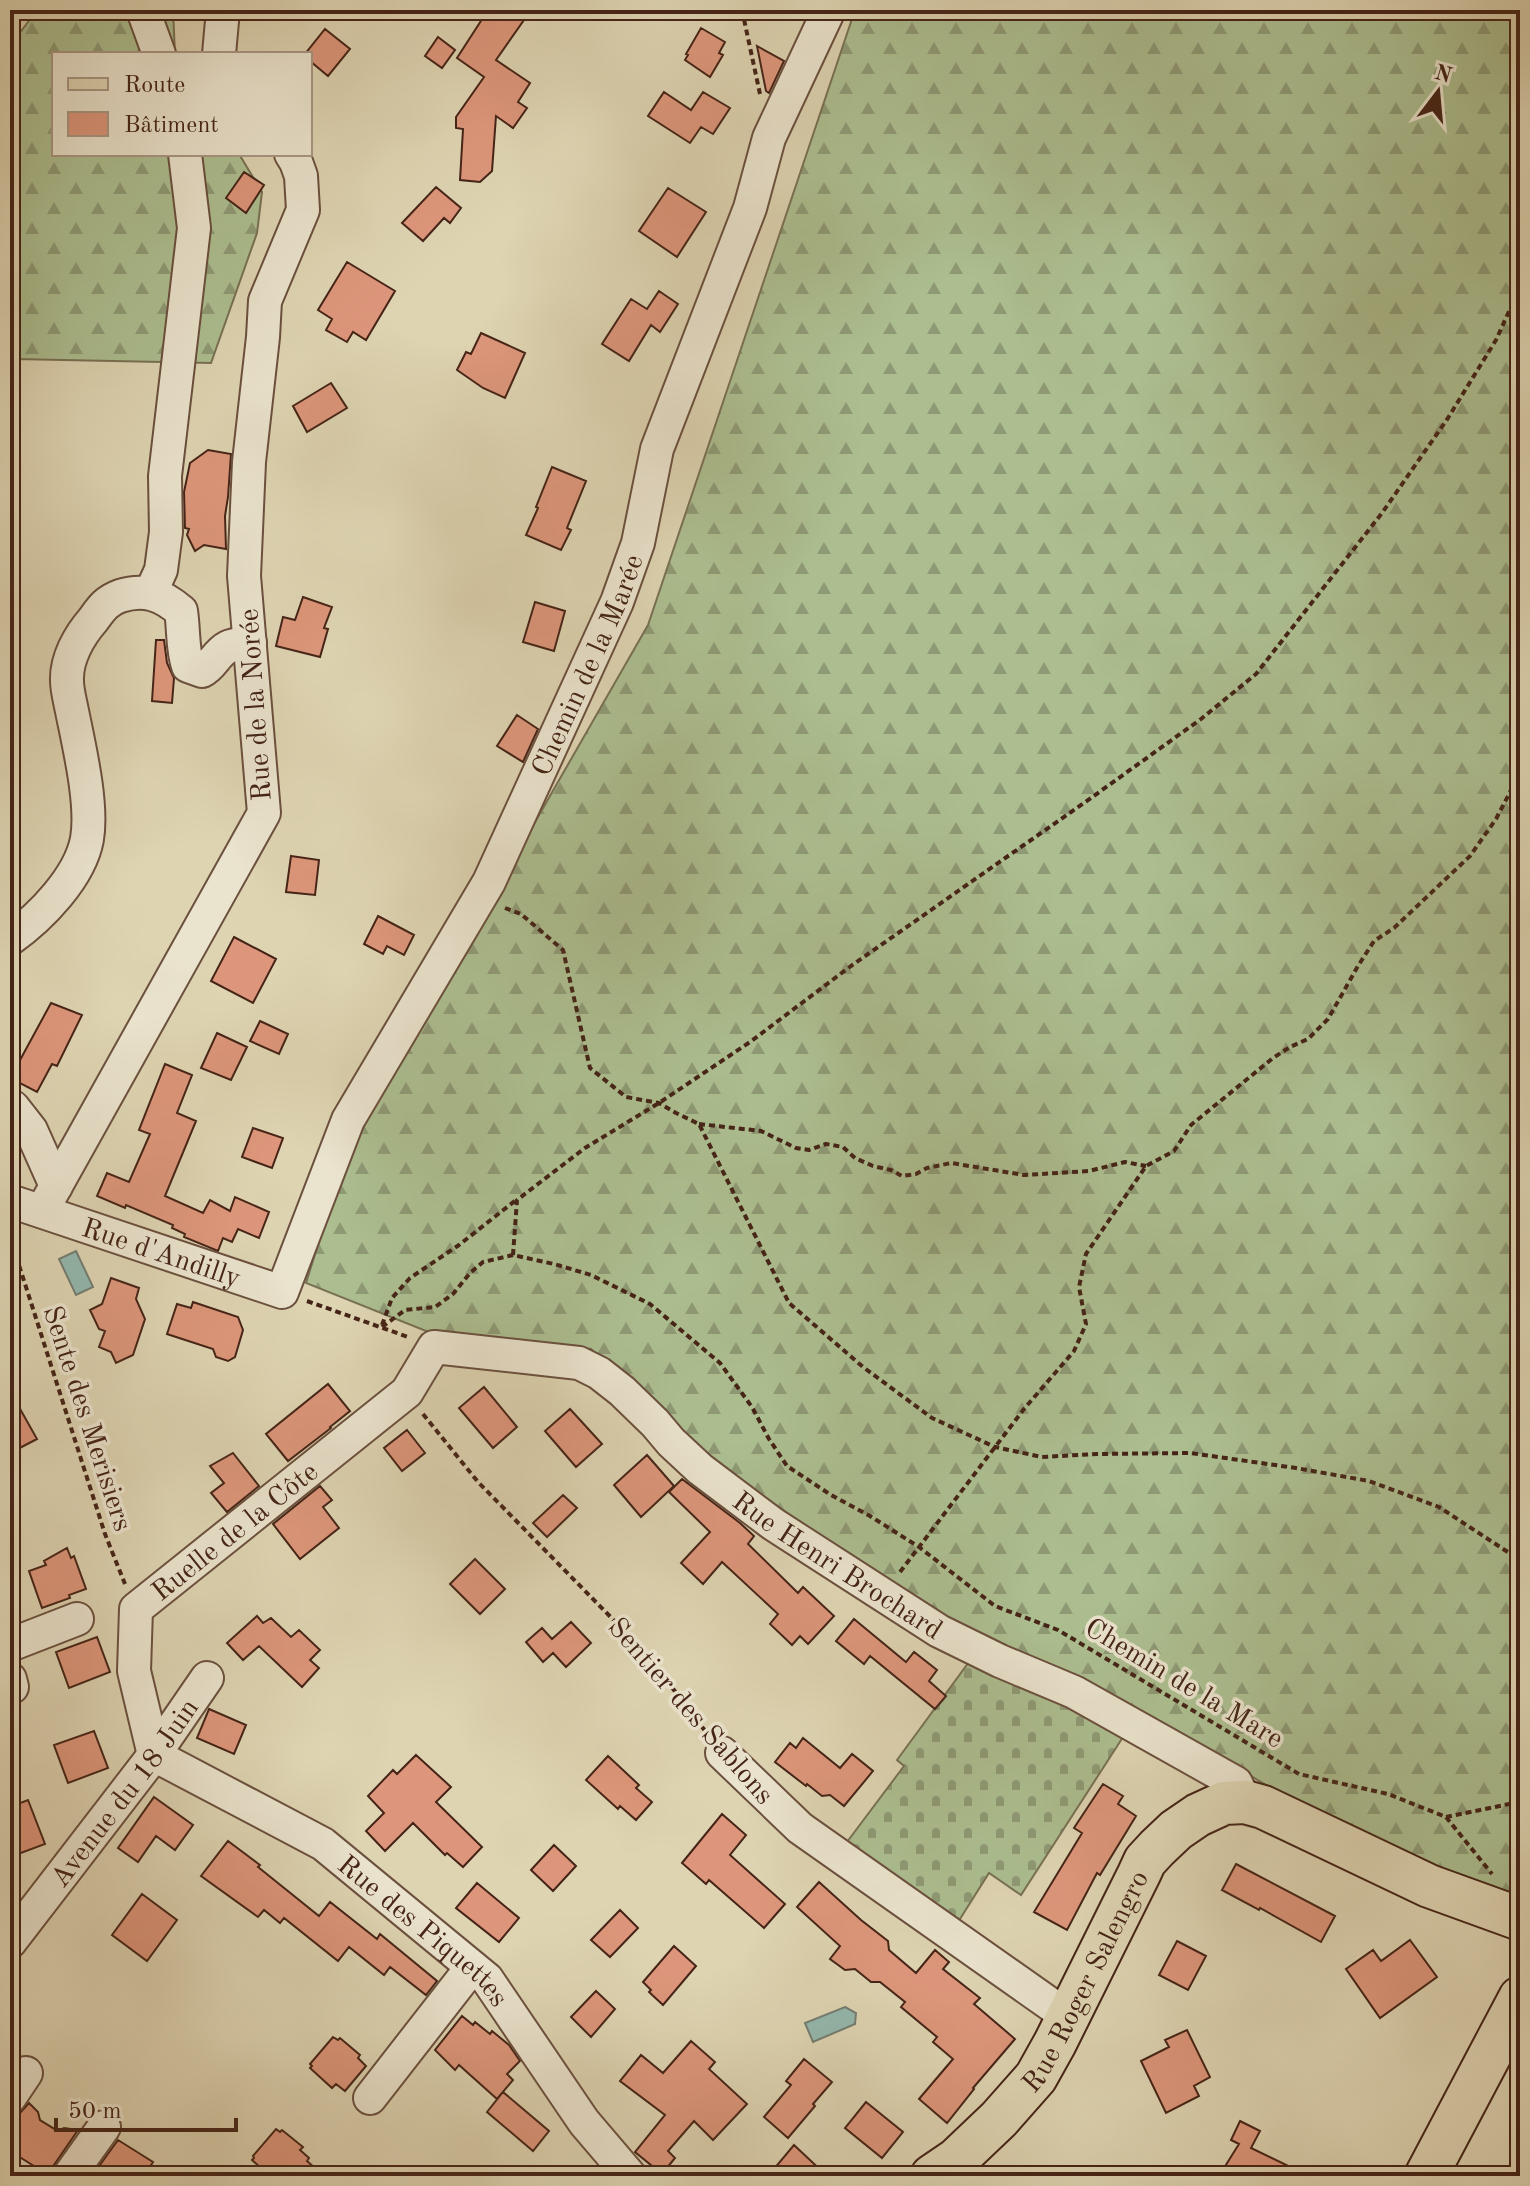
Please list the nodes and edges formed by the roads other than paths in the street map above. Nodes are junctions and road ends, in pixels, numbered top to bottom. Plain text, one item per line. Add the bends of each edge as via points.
1 (143, 10) edge
2 (223, 10) edge
3 (829, 10) edge
4 (158, 52) edge
5 (219, 52) edge
6 (185, 156) edge
7 (292, 156) edge
8 (151, 592) junction
9 (250, 643) junction
10 (10, 939) edge
11 (10, 1106) edge
12 (49, 1198) junction
13 (10, 1201) edge
14 (282, 1292) joint
15 (434, 1347) joint
16 (77, 1619) dead end
17 (10, 1645) edge
18 (207, 1678) dead end
19 (10, 1679) edge
20 (10, 1687) edge
21 (722, 1753) road end
22 (154, 1755) junction
23 (1245, 1802) junction
24 (1520, 1919) edge
25 (10, 1942) edge
26 (472, 1967) junction
27 (1520, 1998) edge
28 (1067, 2016) junction
29 (370, 2098) dead end
30 (104, 2127) dead end
31 (69, 2176) edge
32 (630, 2176) edge
33 (932, 2176) edge
34 (1426, 2176) edge

1 - 4 street
2 - 5 street
3 - 14 street, Chemin de la Marée via 771,133 750,208 657,449 638,543 617,602 489,882 348,1120
6 - 8 street via 194,228 165,476 165,545
7 - 9 street, Rue de la Norée via 301,176 303,210 265,301 249,462 244,576
8 - 9 street via 181,611 188,666 202,671 228,647
8 - 10 street via 109,600 83,631 71,657 66,679 89,814 87,840 77,869 33,923
9 - 12 street, Rue de la Norée via 264,813
11 - 12 street via 31,1130
12 - 13 street, Rue d'Andilly
12 - 14 street, Rue d'Andilly
15 - 22 street, Ruelle de la Côte via 407,1392 136,1609 134,1671
15 - 23 street, Rue Henri Brochard via 579,1363 599,1373 700,1469 773,1524 939,1631 1074,1692 1170,1744 1236,1783
16 - 17 street
18 - 22 street, Avenue du 18 Juin
19 - 20 street
21 - 28 street, Sentier des Sablons via 800,1828
22 - 25 street, Avenue du 18 Juin
22 - 26 street, Rue des Piquettes via 323,1844
23 - 24 main road via 1429,1886
23 - 28 main road, Rue Roger Salengro via 1224,1803 1198,1815 1145,1861
26 - 29 street
26 - 32 street, Rue des Piquettes via 487,1979 584,2122
27 - 34 main road
28 - 33 main road, Rue Roger Salengro via 1036,2077 957,2159
30 - 31 street

